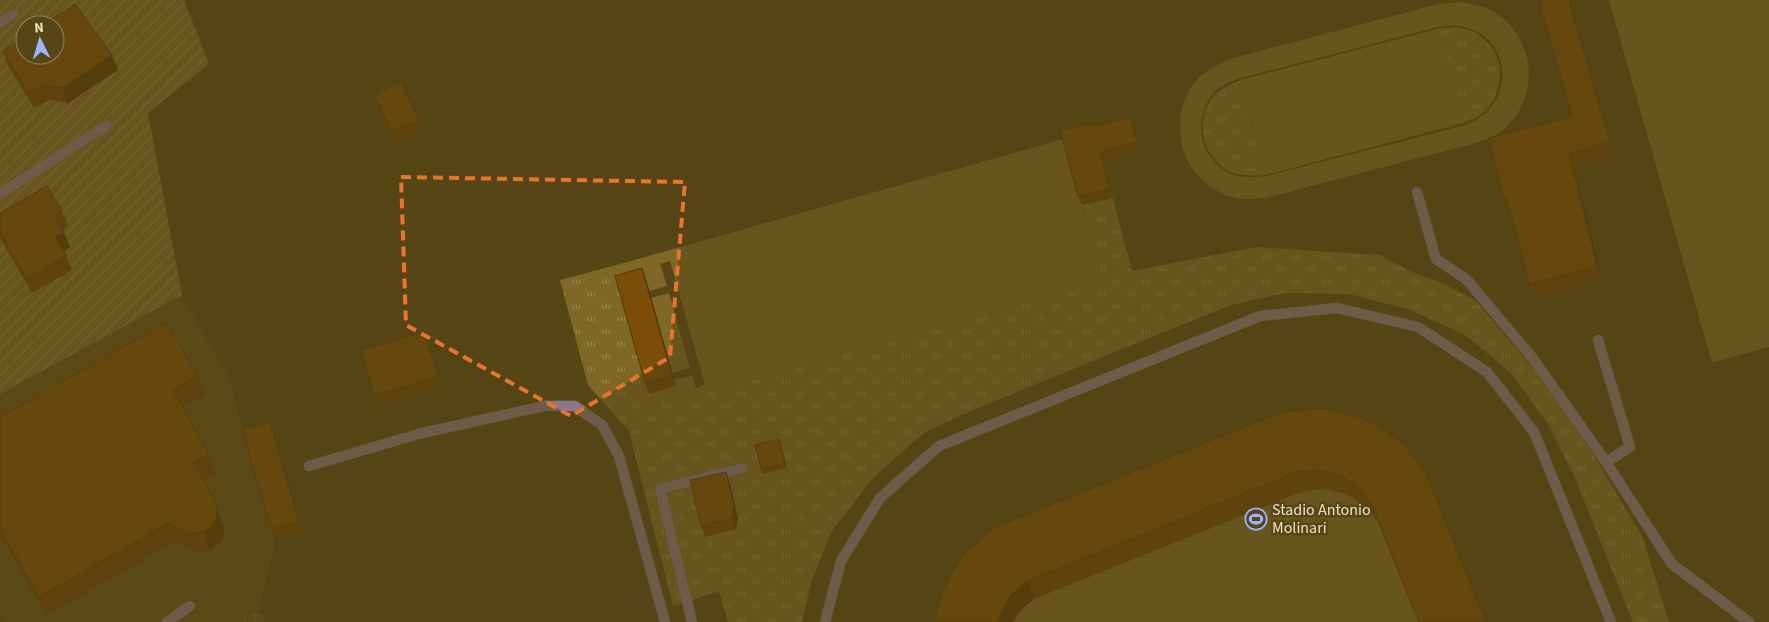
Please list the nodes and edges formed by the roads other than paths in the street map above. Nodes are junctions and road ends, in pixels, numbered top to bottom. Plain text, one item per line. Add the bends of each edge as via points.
1 (13, 14) dead end
2 (0, 23) edge
3 (107, 125) dead end
4 (1417, 192) dead end
5 (0, 194) edge
6 (1598, 340) dead end
7 (1606, 462) junction
8 (309, 466) dead end
9 (742, 468) dead end
10 (190, 606) dead end
11 (167, 622) edge
12 (665, 622) edge
13 (692, 622) edge
14 (825, 622) edge
15 (1611, 622) edge
16 (1749, 622) edge

1 - 2 street
3 - 5 street
4 - 7 street via 1436,259 1466,279 1525,349
6 - 7 street via 1630,447
7 - 16 street via 1672,564
8 - 12 street via 422,433 544,406 575,406 602,425 619,456
9 - 13 street via 660,489
10 - 11 street
14 - 15 street via 841,561 880,498 939,446 1260,316 1337,308 1418,328 1487,372 1534,432

